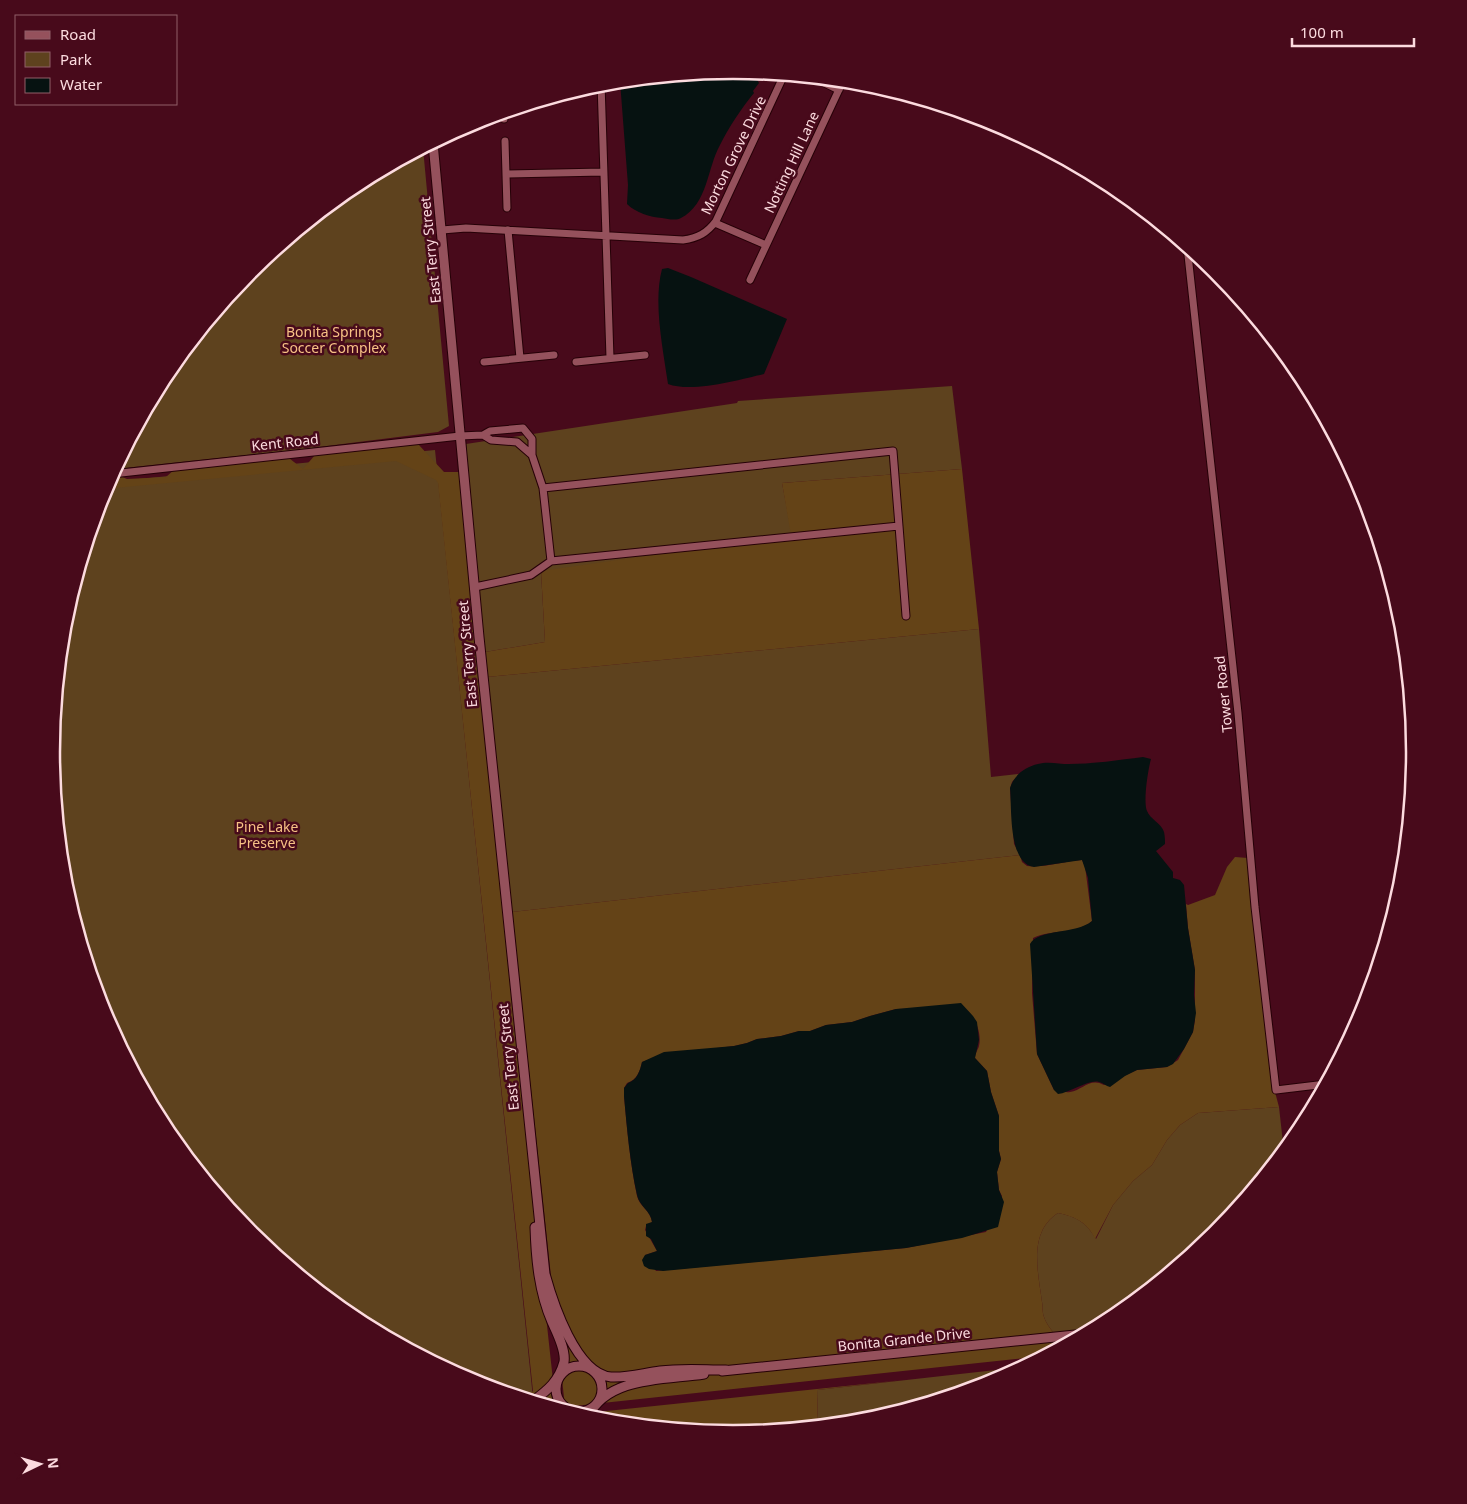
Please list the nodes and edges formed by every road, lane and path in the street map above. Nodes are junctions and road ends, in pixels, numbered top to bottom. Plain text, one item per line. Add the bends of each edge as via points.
1 (782, 80) edge
2 (828, 85) edge
3 (840, 87) edge
4 (839, 90) junction
5 (601, 91) edge
6 (505, 141) dead end
7 (434, 149) edge
8 (604, 172) junction
9 (506, 174) junction
10 (507, 208) dead end
11 (715, 222) junction
12 (442, 230) junction
13 (508, 230) junction
14 (605, 235) junction
15 (766, 245) junction
16 (1188, 255) edge
17 (750, 280) dead end
18 (645, 354) dead end
19 (554, 355) dead end
20 (520, 358) junction
21 (610, 358) junction
22 (484, 362) dead end
23 (576, 362) dead end
24 (483, 435) junction
25 (460, 436) junction
26 (530, 437) junction
27 (522, 447) junction
28 (532, 455) junction
29 (120, 473) edge
30 (543, 488) junction
31 (899, 526) junction
32 (551, 561) junction
33 (474, 587) junction
34 (906, 616) dead end
35 (1319, 1085) edge
36 (534, 1161) junction
37 (1069, 1336) edge
38 (592, 1370) junction
39 (726, 1370) junction
40 (558, 1377) junction
41 (539, 1397) edge
42 (562, 1404) edge
43 (593, 1407) junction
44 (587, 1409) edge
45 (591, 1410) edge

1 - 11 street, Morton Grove Drive
2 - 4 street
3 - 4 street, Notting Hill Lane
4 - 15 street, Notting Hill Lane
5 - 8 street
6 - 9 street
7 - 12 street, East Terry Street
8 - 9 street
8 - 14 street
9 - 10 street
11 - 14 street, Morton Grove Drive via 702,235 683,240
11 - 15 street
12 - 13 street, Morton Grove Drive
12 - 25 street, East Terry Street
13 - 14 street, Morton Grove Drive
13 - 20 street
14 - 21 street
15 - 17 street, Notting Hill Lane
16 - 35 street, Tower Road via 1276,1090
18 - 21 street
19 - 20 street
20 - 22 street
21 - 23 street
24 - 25 street, Kent Road
24 - 26 street via 490,431 523,428
24 - 27 street via 491,440 517,442
25 - 29 street, Kent Road
25 - 33 street, East Terry Street
26 - 27 street
26 - 28 street
27 - 28 street
28 - 30 street
30 - 31 street via 893,451
30 - 32 street
31 - 32 street
31 - 34 street
32 - 33 street via 531,576
33 - 36 street, East Terry Street
36 - 38 street, East Terry Street via 545,1274 550,1294 573,1345
36 - 40 street, East Terry Street via 539,1280 548,1314 564,1353
37 - 39 street, Bonita Grande Drive
38 - 39 street, Bonita Grande Drive via 609,1377 677,1369
38 - 40 street via 574,1366
38 - 43 street via 602,1386 601,1396
39 - 43 street, Bonita Grande Drive via 633,1384 610,1394
40 - 41 street
40 - 42 street via 557,1396
43 - 44 street
43 - 45 street

